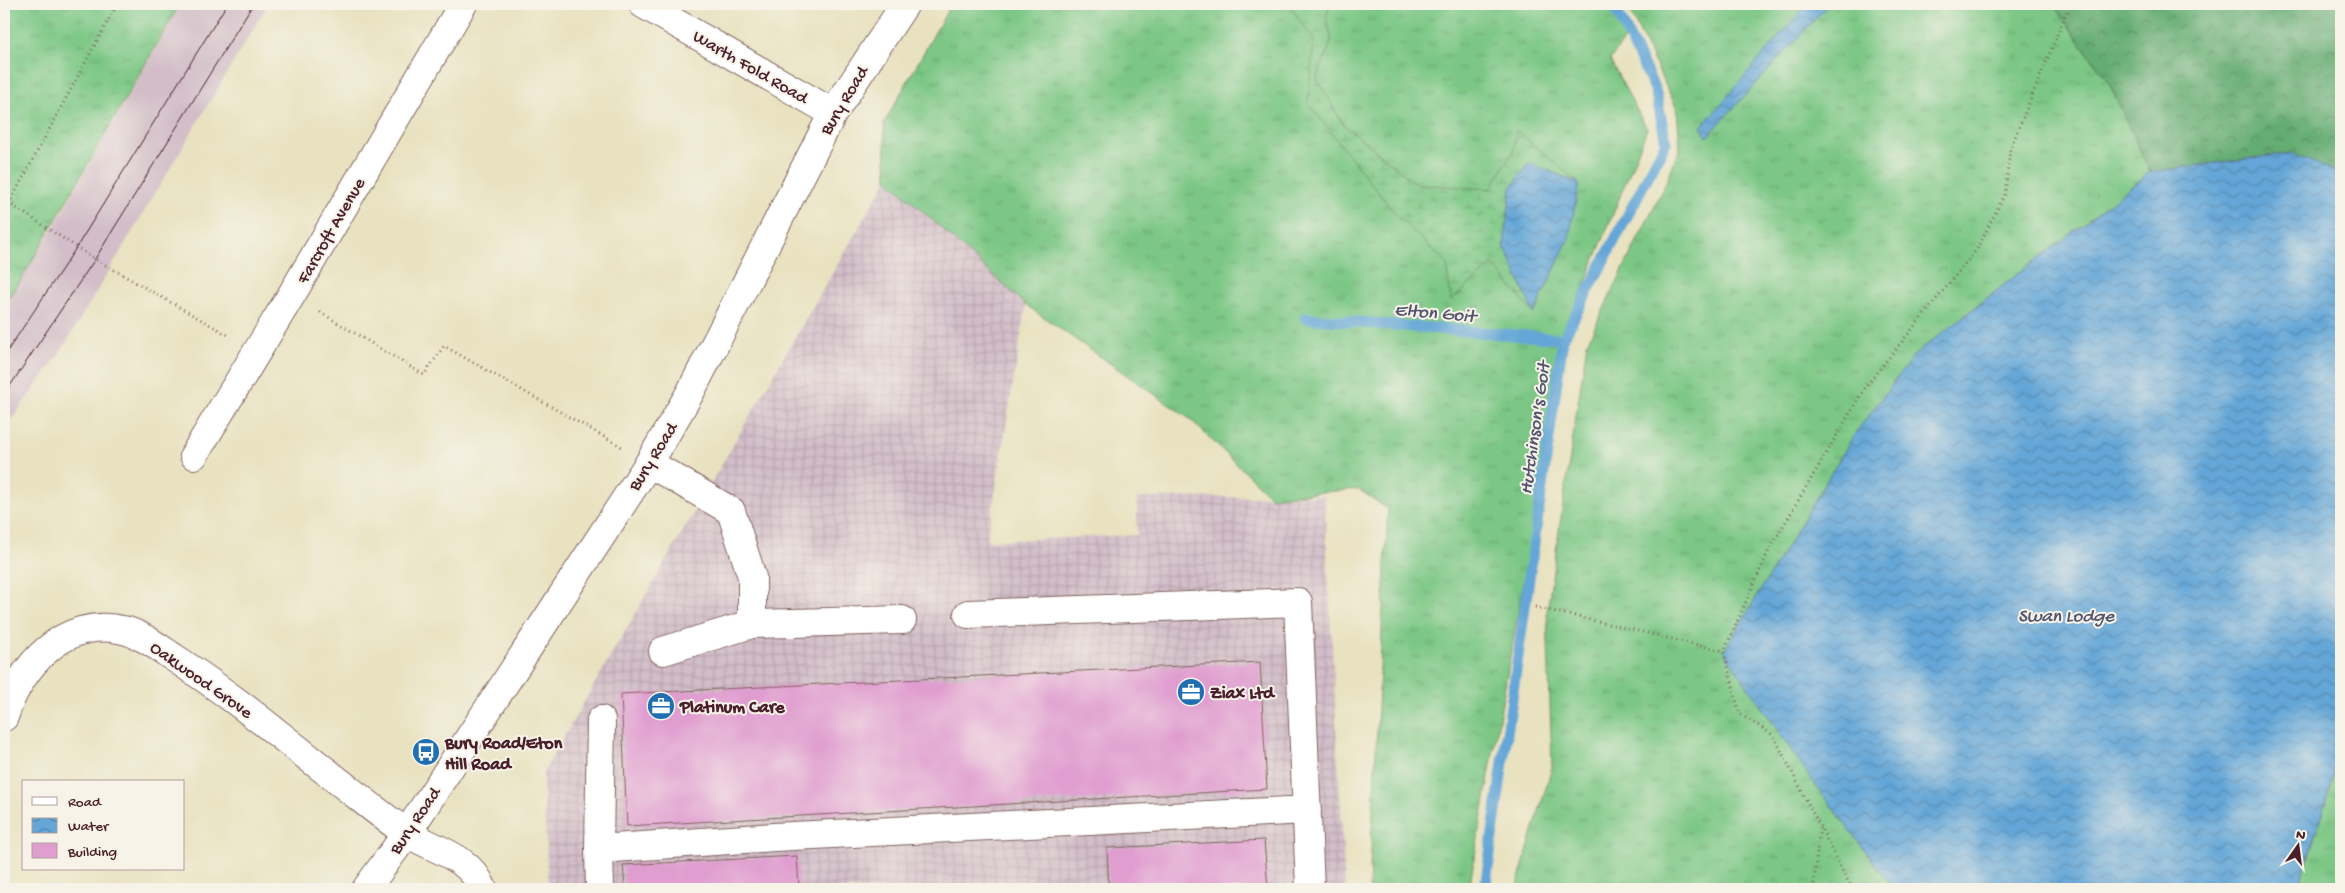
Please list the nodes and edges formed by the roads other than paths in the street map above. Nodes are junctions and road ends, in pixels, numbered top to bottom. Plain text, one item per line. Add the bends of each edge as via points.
1 (463, 4) edge
2 (643, 4) edge
3 (905, 4) edge
4 (833, 112) junction
5 (194, 455) dead end
6 (648, 463) junction
7 (968, 614) dead end
8 (902, 620) dead end
9 (752, 624) junction
10 (663, 651) dead end
11 (4, 717) edge
12 (601, 720) dead end
13 (1307, 810) junction
14 (406, 833) junction
15 (599, 849) junction
16 (366, 889) edge
17 (483, 889) edge
18 (600, 889) edge
19 (1310, 889) edge

1 - 5 street, Farcroft Avenue
2 - 4 street, Warth Fold Road
3 - 4 street, Bury Road
4 - 6 street, Bury Road via 690,393
6 - 9 street via 731,511 752,576
6 - 14 street, Bury Road
7 - 13 street via 1298,602
8 - 9 street
9 - 10 street
11 - 14 street, Oakwood Grove via 24,675 46,649 66,636 84,630 122,629 139,635 216,685
12 - 15 street
13 - 15 street
13 - 19 street
14 - 16 street, Bury Road
14 - 17 street, Oakwood Grove via 454,856
15 - 18 street

